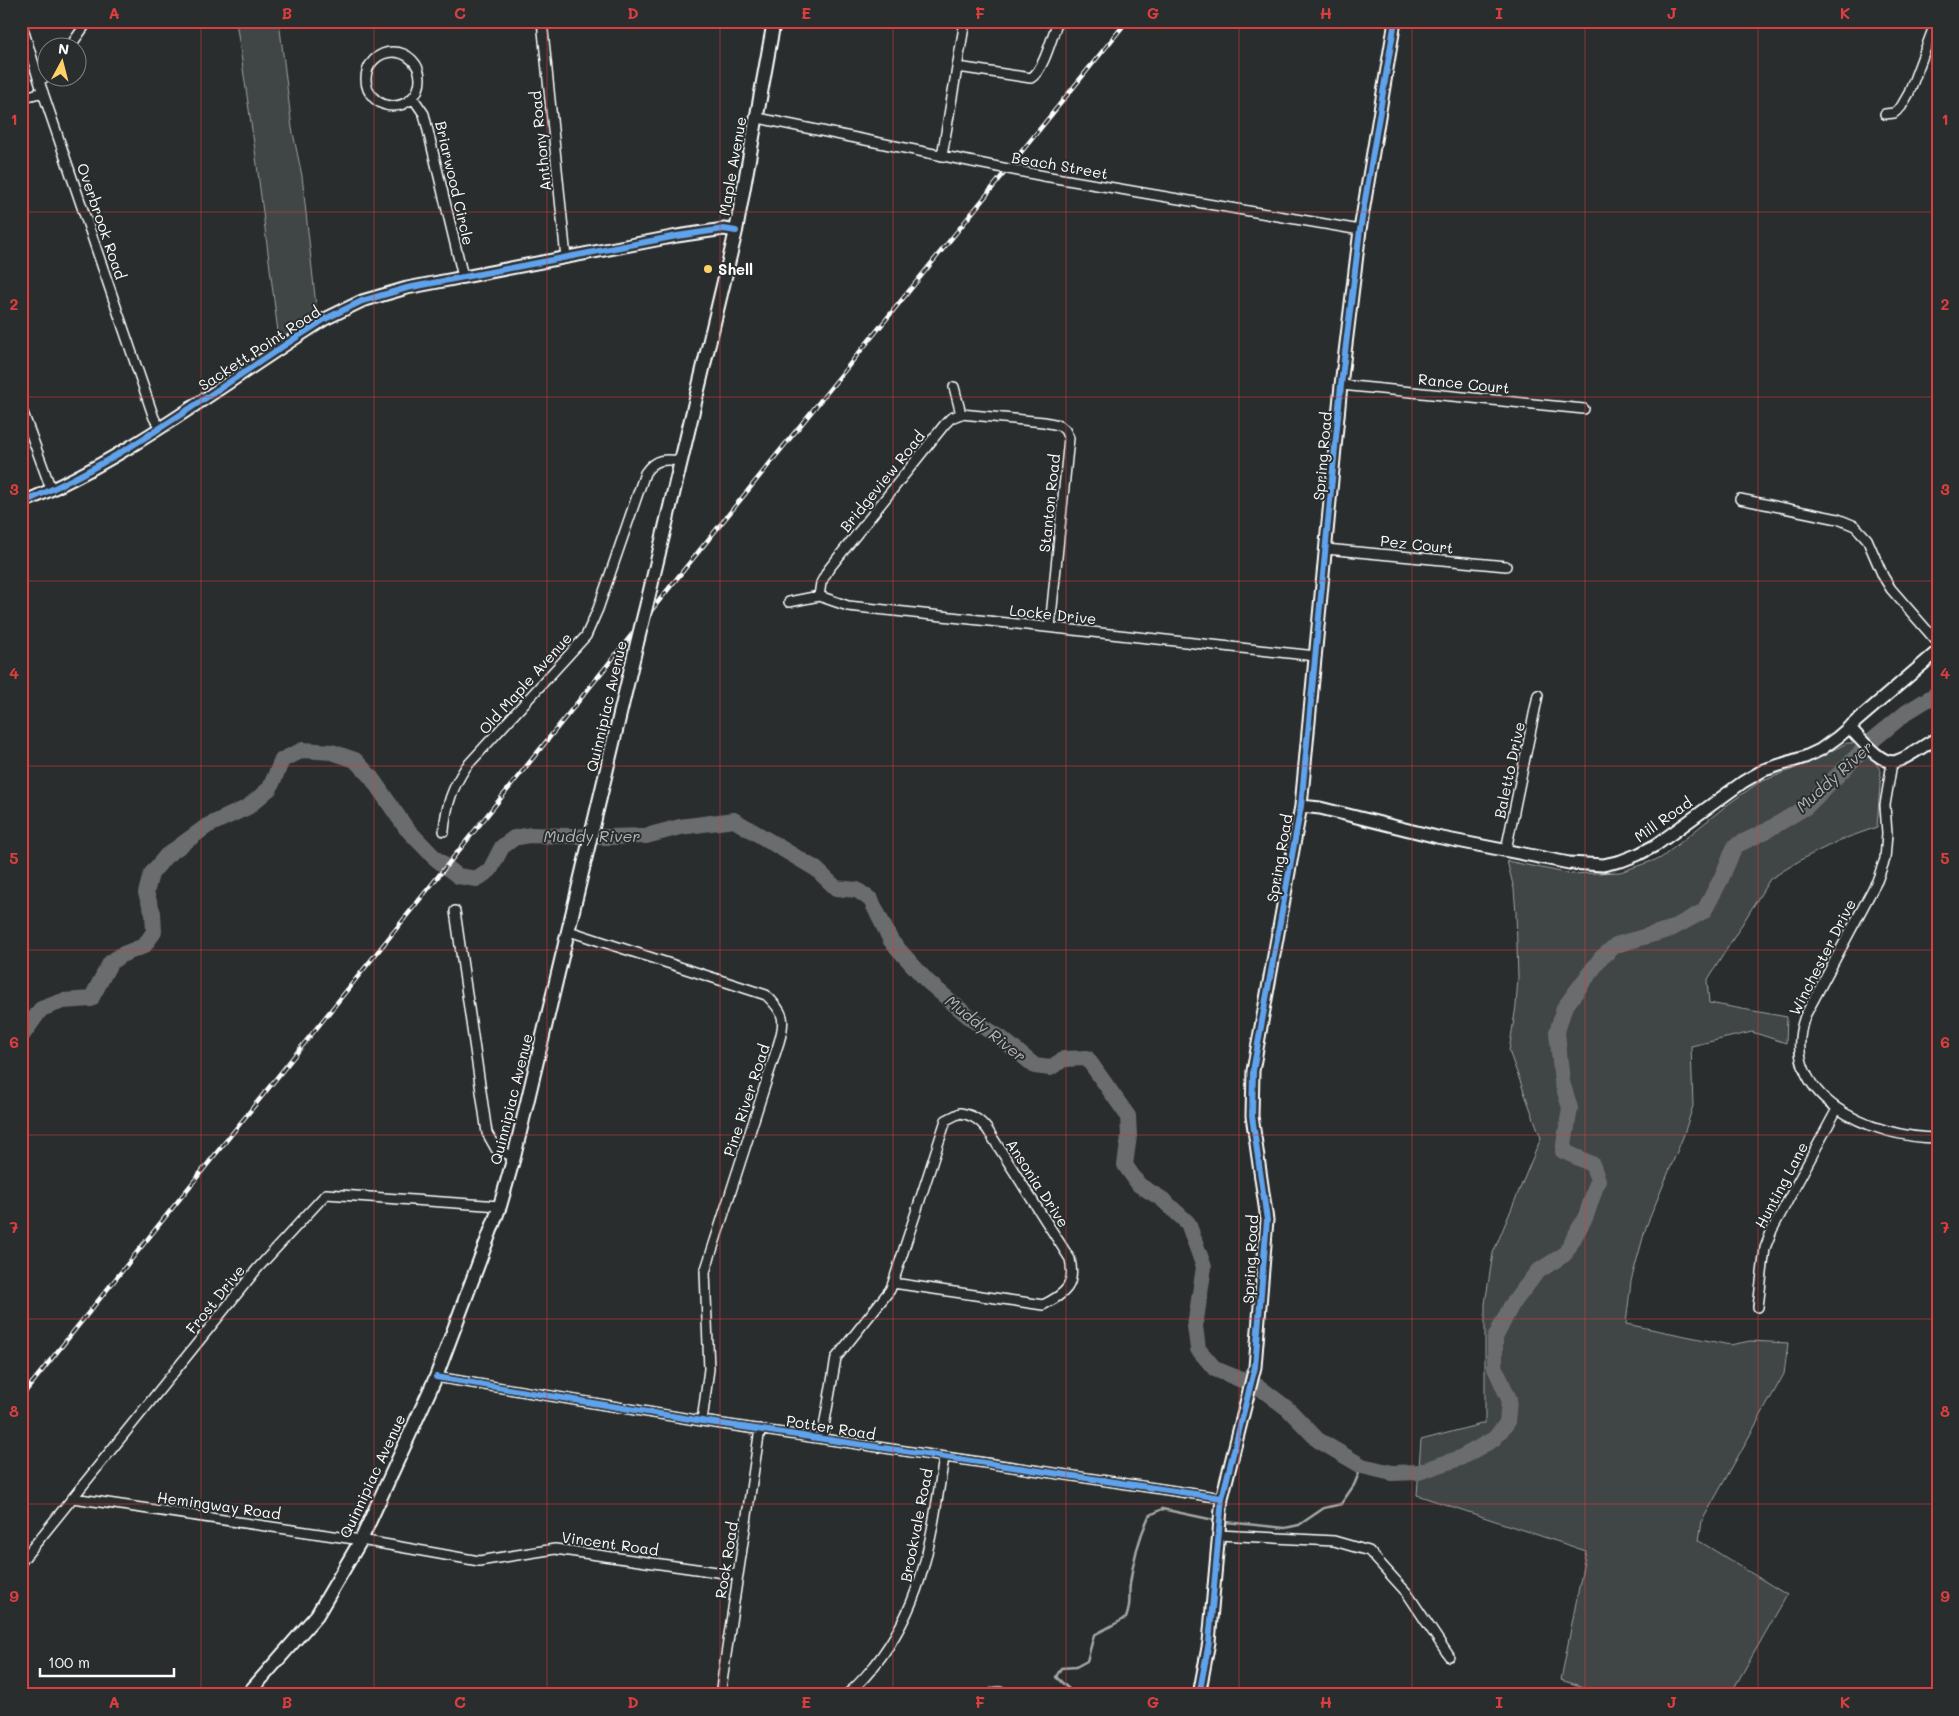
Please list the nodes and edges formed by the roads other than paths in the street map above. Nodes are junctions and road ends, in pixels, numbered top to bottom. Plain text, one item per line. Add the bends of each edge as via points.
1 (88, 21) edge
2 (542, 21) edge
3 (774, 21) edge
4 (965, 21) edge
5 (1058, 21) edge
6 (1395, 21) edge
7 (1936, 21) edge
8 (21, 22) edge
9 (76, 38) edge
10 (958, 67) junction
11 (38, 78) edge
12 (42, 88) edge
13 (43, 92) junction
14 (21, 98) edge
15 (413, 98) junction
16 (1885, 114) dead end
17 (758, 118) junction
18 (942, 156) junction
19 (1360, 230) junction
20 (736, 231) junction
21 (566, 258) junction
22 (463, 277) junction
23 (1340, 385) junction
24 (954, 387) dead end
25 (21, 407) edge
26 (1584, 409) dead end
27 (960, 414) junction
28 (160, 428) junction
29 (681, 461) junction
30 (52, 489) junction
31 (1740, 500) dead end
32 (21, 503) edge
33 (1326, 548) junction
34 (1506, 566) dead end
35 (819, 596) junction
36 (789, 602) dead end
37 (1050, 627) junction
38 (1938, 643) edge
39 (1938, 651) edge
40 (1316, 656) junction
41 (1538, 695) dead end
42 (1849, 727) junction
43 (1938, 738) edge
44 (1892, 762) junction
45 (1301, 806) junction
46 (444, 831) dead end
47 (1506, 850) junction
48 (455, 911) dead end
49 (569, 931) junction
50 (1837, 1109) junction
51 (1938, 1138) edge
52 (514, 1157) junction
53 (500, 1206) junction
54 (893, 1283) junction
55 (1758, 1307) dead end
56 (436, 1377) junction
57 (702, 1421) junction
58 (760, 1429) junction
59 (822, 1438) junction
60 (944, 1458) junction
61 (73, 1498) junction
62 (1222, 1498) junction
63 (1218, 1536) junction
64 (361, 1540) junction
65 (21, 1562) edge
66 (738, 1575) junction
67 (1449, 1656) dead end
68 (247, 1695) edge
69 (720, 1695) edge
70 (846, 1695) edge
71 (1199, 1695) edge

1 - 9 street
2 - 21 street, Anthony Road
3 - 17 main road, Maple Avenue
4 - 10 street
5 - 10 street via 1041,66 1031,78
6 - 19 street, Spring Road
7 - 16 street via 1909,93 1901,107
8 - 11 street, Overbrook Road
10 - 18 street
12 - 13 street, Overbrook Road
13 - 14 street
13 - 28 street, Overbrook Road
15 - 15 street via 420,81 416,65 403,54 388,53 378,57 372,63 366,80 373,97 389,106 398,106
15 - 22 street, Briarwood Circle via 424,114
17 - 18 street, Beach Street
17 - 20 main road, Maple Avenue
18 - 19 street, Beach Street, bridge
19 - 23 street, Spring Road
20 - 21 street, Sackett Point Road via 677,236
20 - 29 main road, Maple Avenue
21 - 22 street, Sackett Point Road
22 - 28 street, Sackett Point Road via 380,295 340,312 284,345
23 - 26 street, Rance Court
23 - 33 street, Spring Road
24 - 27 street
25 - 30 street
27 - 35 street, Bridgeview Road via 944,424 828,570
27 - 37 street, Stanton Road via 1044,422 1059,426 1069,438
28 - 30 street, Sackett Point Road
29 - 46 street, Old Maple Avenue via 657,460 650,465 586,636 466,767 447,804
29 - 49 main road, Quinnipiac Avenue, bridge
30 - 32 street, Sackett Point Road
31 - 38 street via 1838,519 1855,526 1867,539 1891,589
33 - 34 street, Pez Court
33 - 40 street, Spring Road
35 - 36 street
35 - 37 street, Locke Drive via 848,606
37 - 40 street, Locke Drive
39 - 42 street, Mill Road
40 - 45 street, Spring Road
41 - 47 street, Baletto Drive
42 - 44 street via 1886,762
42 - 47 street, Mill Road via 1820,750 1764,770 1743,782 1639,854 1603,864 1582,865
43 - 44 street
44 - 50 street, Winchester Drive via 1885,805 1885,859 1877,881 1800,1031 1803,1068 1811,1085
45 - 47 street, Mill Road
45 - 62 street, Spring Road via 1253,1071 1252,1116 1267,1220 1255,1367
48 - 52 street via 487,1134 496,1148
49 - 52 main road, Quinnipiac Avenue
49 - 57 street, Pine River Road via 766,995 778,1006 784,1018 705,1272 709,1369
50 - 51 street, Winchester Drive via 1888,1131
50 - 55 street, Hunting Lane via 1772,1230 1765,1248
52 - 53 main road, Quinnipiac Avenue
53 - 56 main road, Quinnipiac Avenue
53 - 61 street, Frost Drive via 326,1194 257,1269
54 - 54 street, Ansonia Drive via 946,1120 960,1113 971,1115 987,1129 1070,1259 1073,1270 1071,1282 1063,1295 1043,1305
54 - 59 street, Ansonia Drive via 836,1358
56 - 57 street, Potter Road
56 - 64 main road, Quinnipiac Avenue
57 - 58 street, Potter Road
58 - 59 street, Potter Road
58 - 66 street, Rock Road
59 - 60 street, Potter Road
60 - 62 street, Potter Road
60 - 70 street, Brookvale Road via 930,1541 915,1597 885,1651 857,1687
61 - 64 street, Hemingway Road
61 - 65 street, Frost Drive
62 - 63 street, Spring Road
63 - 67 street via 1334,1542 1369,1551 1407,1593
63 - 71 street, Spring Road via 1209,1642
64 - 66 street, Vincent Road via 479,1561 555,1549
64 - 68 main road, Quinnipiac Avenue via 317,1615
66 - 69 street, Rock Road

